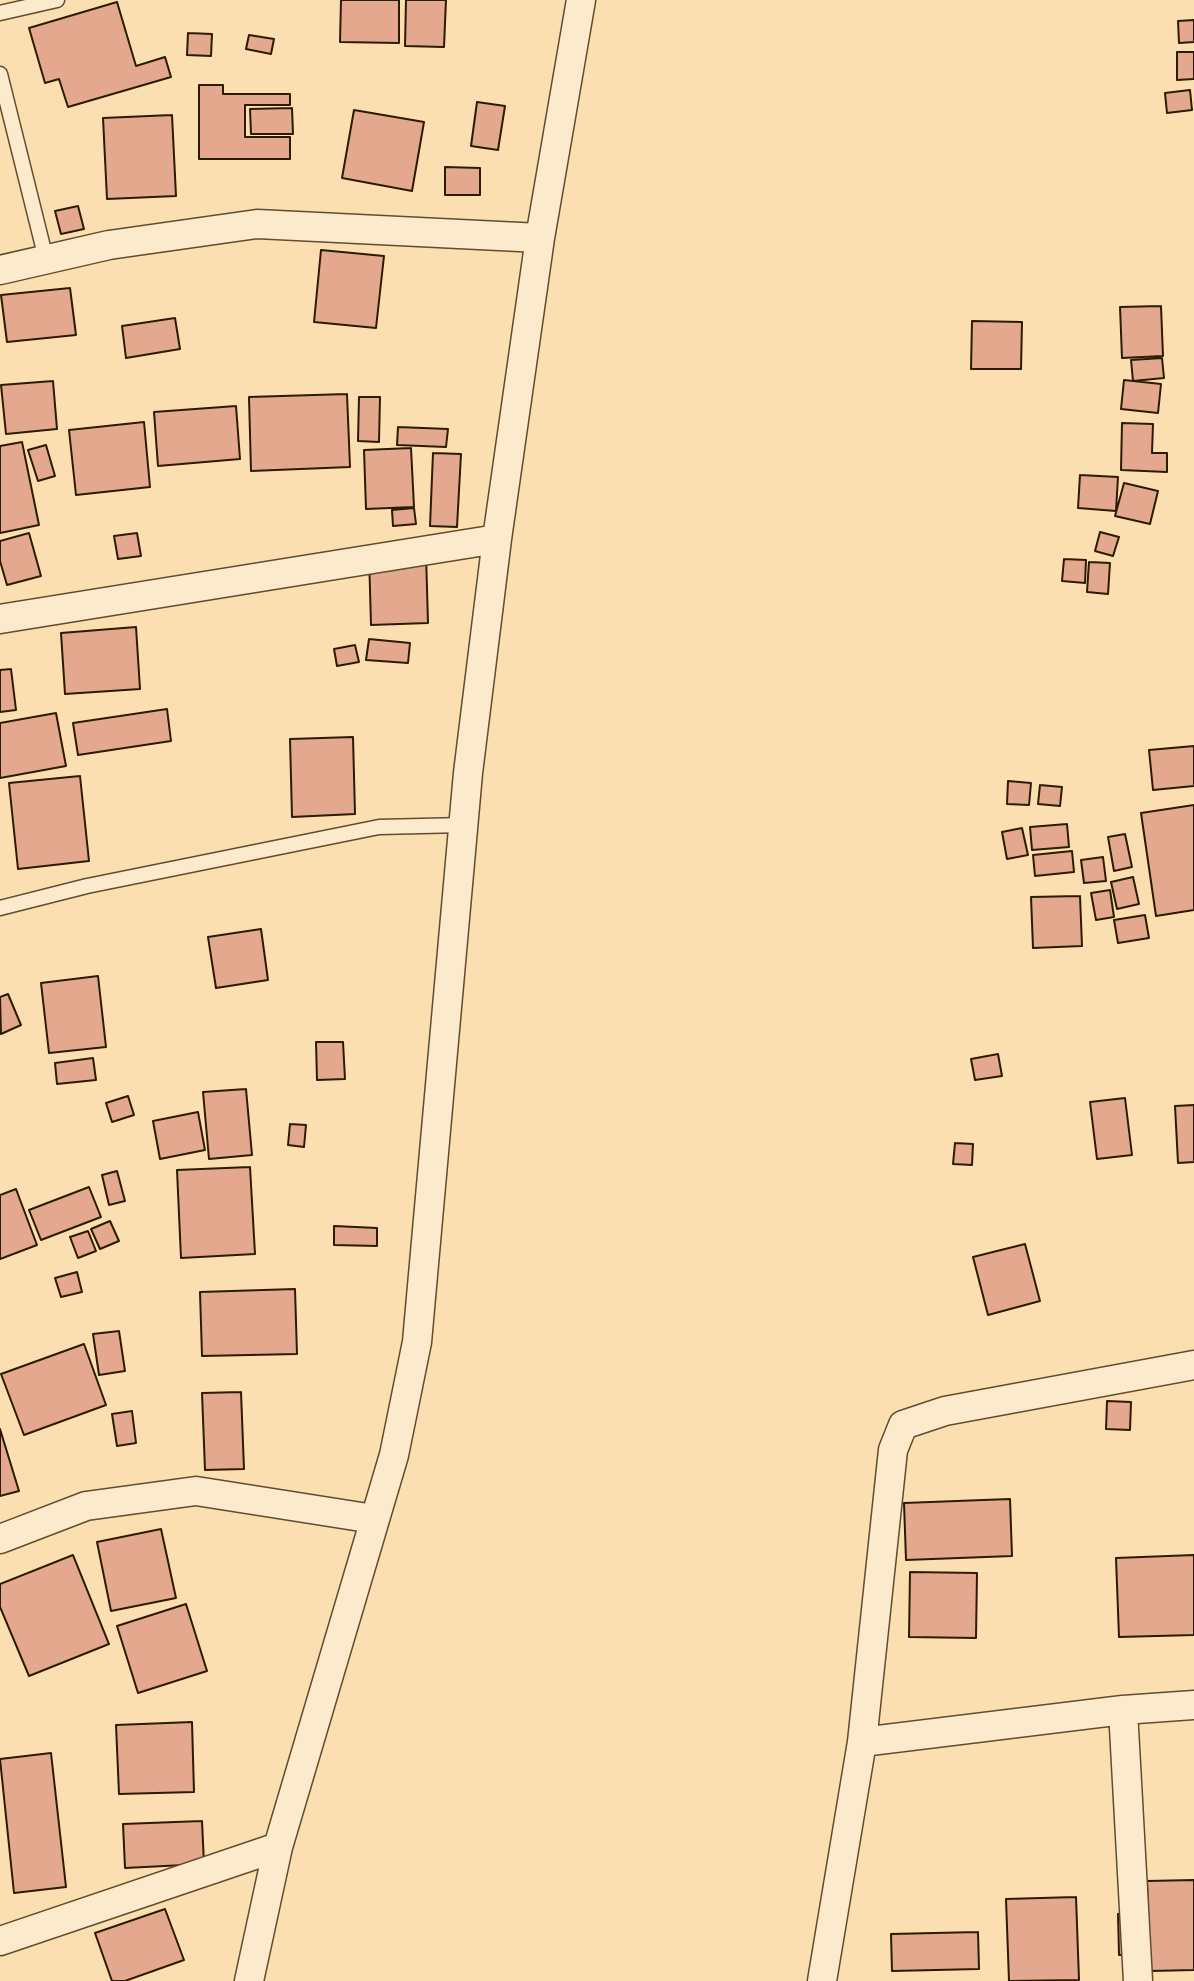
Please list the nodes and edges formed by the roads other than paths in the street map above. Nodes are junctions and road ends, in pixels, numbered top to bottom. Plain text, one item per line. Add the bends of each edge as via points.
1 (57, 0) edge
2 (581, 0) edge
3 (0, 13) edge
4 (0, 74) edge
5 (540, 239) junction
6 (46, 259) junction
7 (0, 270) edge
8 (497, 539) junction
9 (0, 619) edge
10 (464, 825) junction
11 (0, 908) edge
12 (1194, 1365) edge
13 (374, 1519) junction
14 (0, 1539) edge
15 (1194, 1705) edge
16 (1123, 1710) junction
17 (862, 1742) junction
18 (278, 1847) junction
19 (0, 1941) edge
20 (249, 1981) edge
21 (822, 1981) edge
22 (1138, 1981) edge

1 - 3 lane
2 - 5 street
4 - 6 lane
5 - 6 street via 257,224 109,245
5 - 8 street
6 - 7 street
8 - 9 street
8 - 10 street
10 - 11 lane via 379,827
10 - 13 street via 417,1342 394,1455
12 - 17 street via 946,1411 903,1425 893,1450
13 - 14 street via 197,1491 86,1506
13 - 18 street
15 - 16 street
16 - 17 street
16 - 22 street
17 - 21 street
18 - 19 street
18 - 20 street

